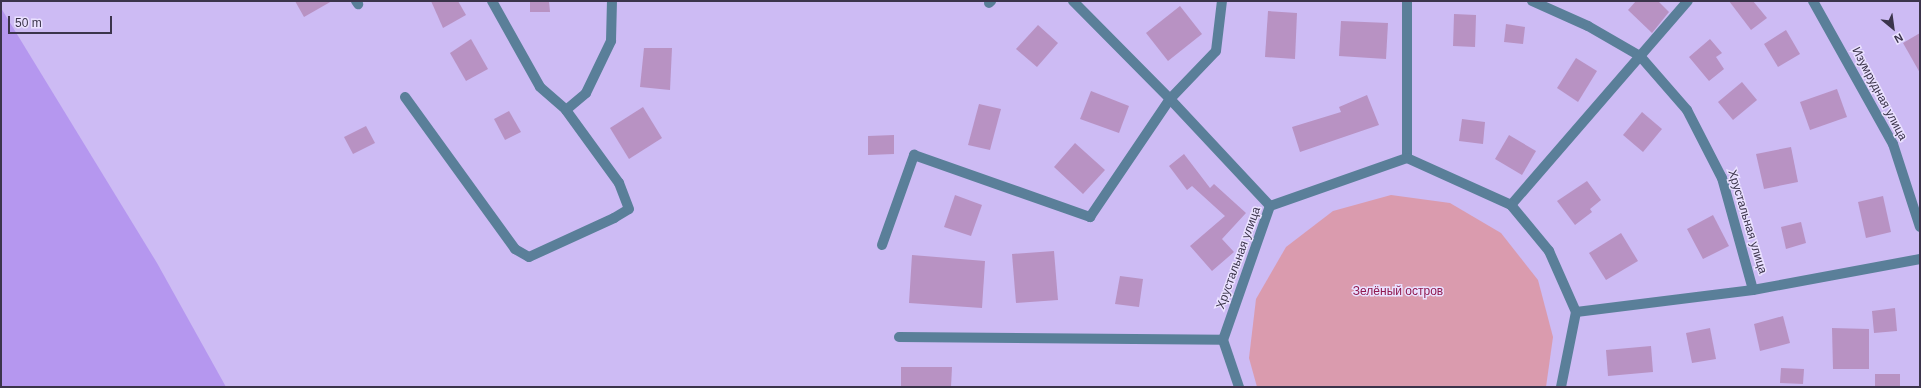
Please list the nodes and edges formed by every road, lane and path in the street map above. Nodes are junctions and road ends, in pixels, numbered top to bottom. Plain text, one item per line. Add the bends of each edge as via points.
1 (492, 1) edge
2 (612, 1) edge
3 (1073, 1) edge
4 (1222, 1) edge
5 (1407, 1) edge
6 (1532, 1) edge
7 (1688, 1) edge
8 (1813, 1) edge
9 (1640, 56) junction
10 (405, 97) dead end
11 (1170, 99) junction
12 (566, 110) junction
13 (1407, 158) junction
14 (1511, 205) junction
15 (1270, 206) junction
16 (1920, 227) edge
17 (882, 245) dead end
18 (1920, 259) edge
19 (1754, 290) junction
20 (1576, 312) junction
21 (899, 337) dead end
22 (1223, 340) junction
23 (1239, 387) edge
24 (1561, 387) edge

1 - 12 street via 540,87
2 - 12 street via 611,41 586,93
3 - 11 street
4 - 11 street via 1216,51
5 - 13 street
6 - 9 street, Хрустальная улица via 1588,26
7 - 9 street
8 - 16 street, Изумрудная улица via 1893,144
9 - 14 street
9 - 19 street, Хрустальная улица via 1687,110 1722,178
10 - 12 street via 515,249 529,257 630,209 619,183
11 - 15 street
11 - 17 street via 1090,217 914,155
13 - 14 street
13 - 15 street, Хрустальная улица
14 - 20 street via 1549,252
15 - 22 street, Хрустальная улица
18 - 19 street
19 - 20 street, Хрустальная улица
20 - 24 street
21 - 22 street
22 - 23 street

